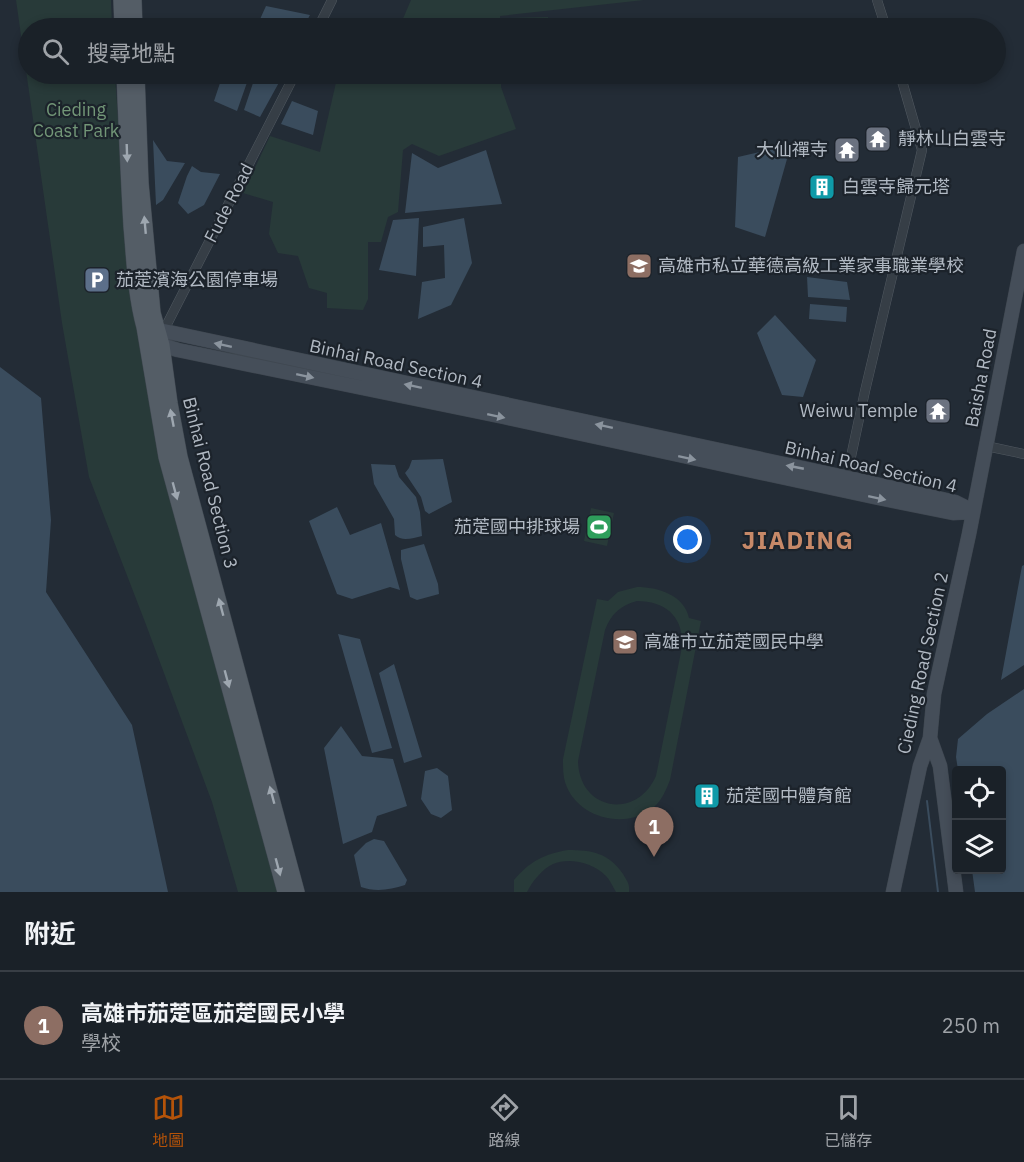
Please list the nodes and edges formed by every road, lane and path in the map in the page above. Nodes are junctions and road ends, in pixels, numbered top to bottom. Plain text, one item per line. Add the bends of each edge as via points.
1 (121, 0) edge
2 (134, 0) edge
3 (332, 0) edge
4 (877, 0) edge
5 (122, 18) edge
6 (135, 18) edge
7 (323, 18) edge
8 (883, 18) edge
9 (124, 84) edge
10 (137, 84) edge
11 (290, 84) edge
12 (903, 84) edge
13 (1024, 251) edge
14 (155, 335) junction
15 (986, 446) junction
16 (1024, 454) edge
17 (848, 484) junction
18 (974, 512) junction
19 (930, 738) junction
20 (276, 834) junction
21 (285, 892) edge
22 (297, 892) edge
23 (893, 892) edge
24 (956, 892) edge

1 - 5 main road
2 - 6 main road
3 - 7 street
4 - 8 street
9 -> 14 main road, Binhai Road Section 3 via 128,183 140,311
14 -> 10 main road, Binhai Road Section 3 via 141,183
11 - 14 street, Fude Road
12 - 17 street via 922,150 862,402
13 - 15 street, Baisha Road
14 - 17 street, Binhai Road Section 4 via 178,350 638,447
14 - 20 main road, Binhai Road Section 3 via 166,457
15 - 16 street
15 - 18 street, Baisha Road
17 - 18 street, Binhai Road Section 4 via 955,502
18 - 19 street, Cieding Road Section 2 via 934,694
19 - 23 street, Cieding Road Section 2 via 920,766
19 - 24 street via 940,766
20 -> 21 main road, Binhai Road Section 3
20 - 22 main road, Binhai Road Section 3

